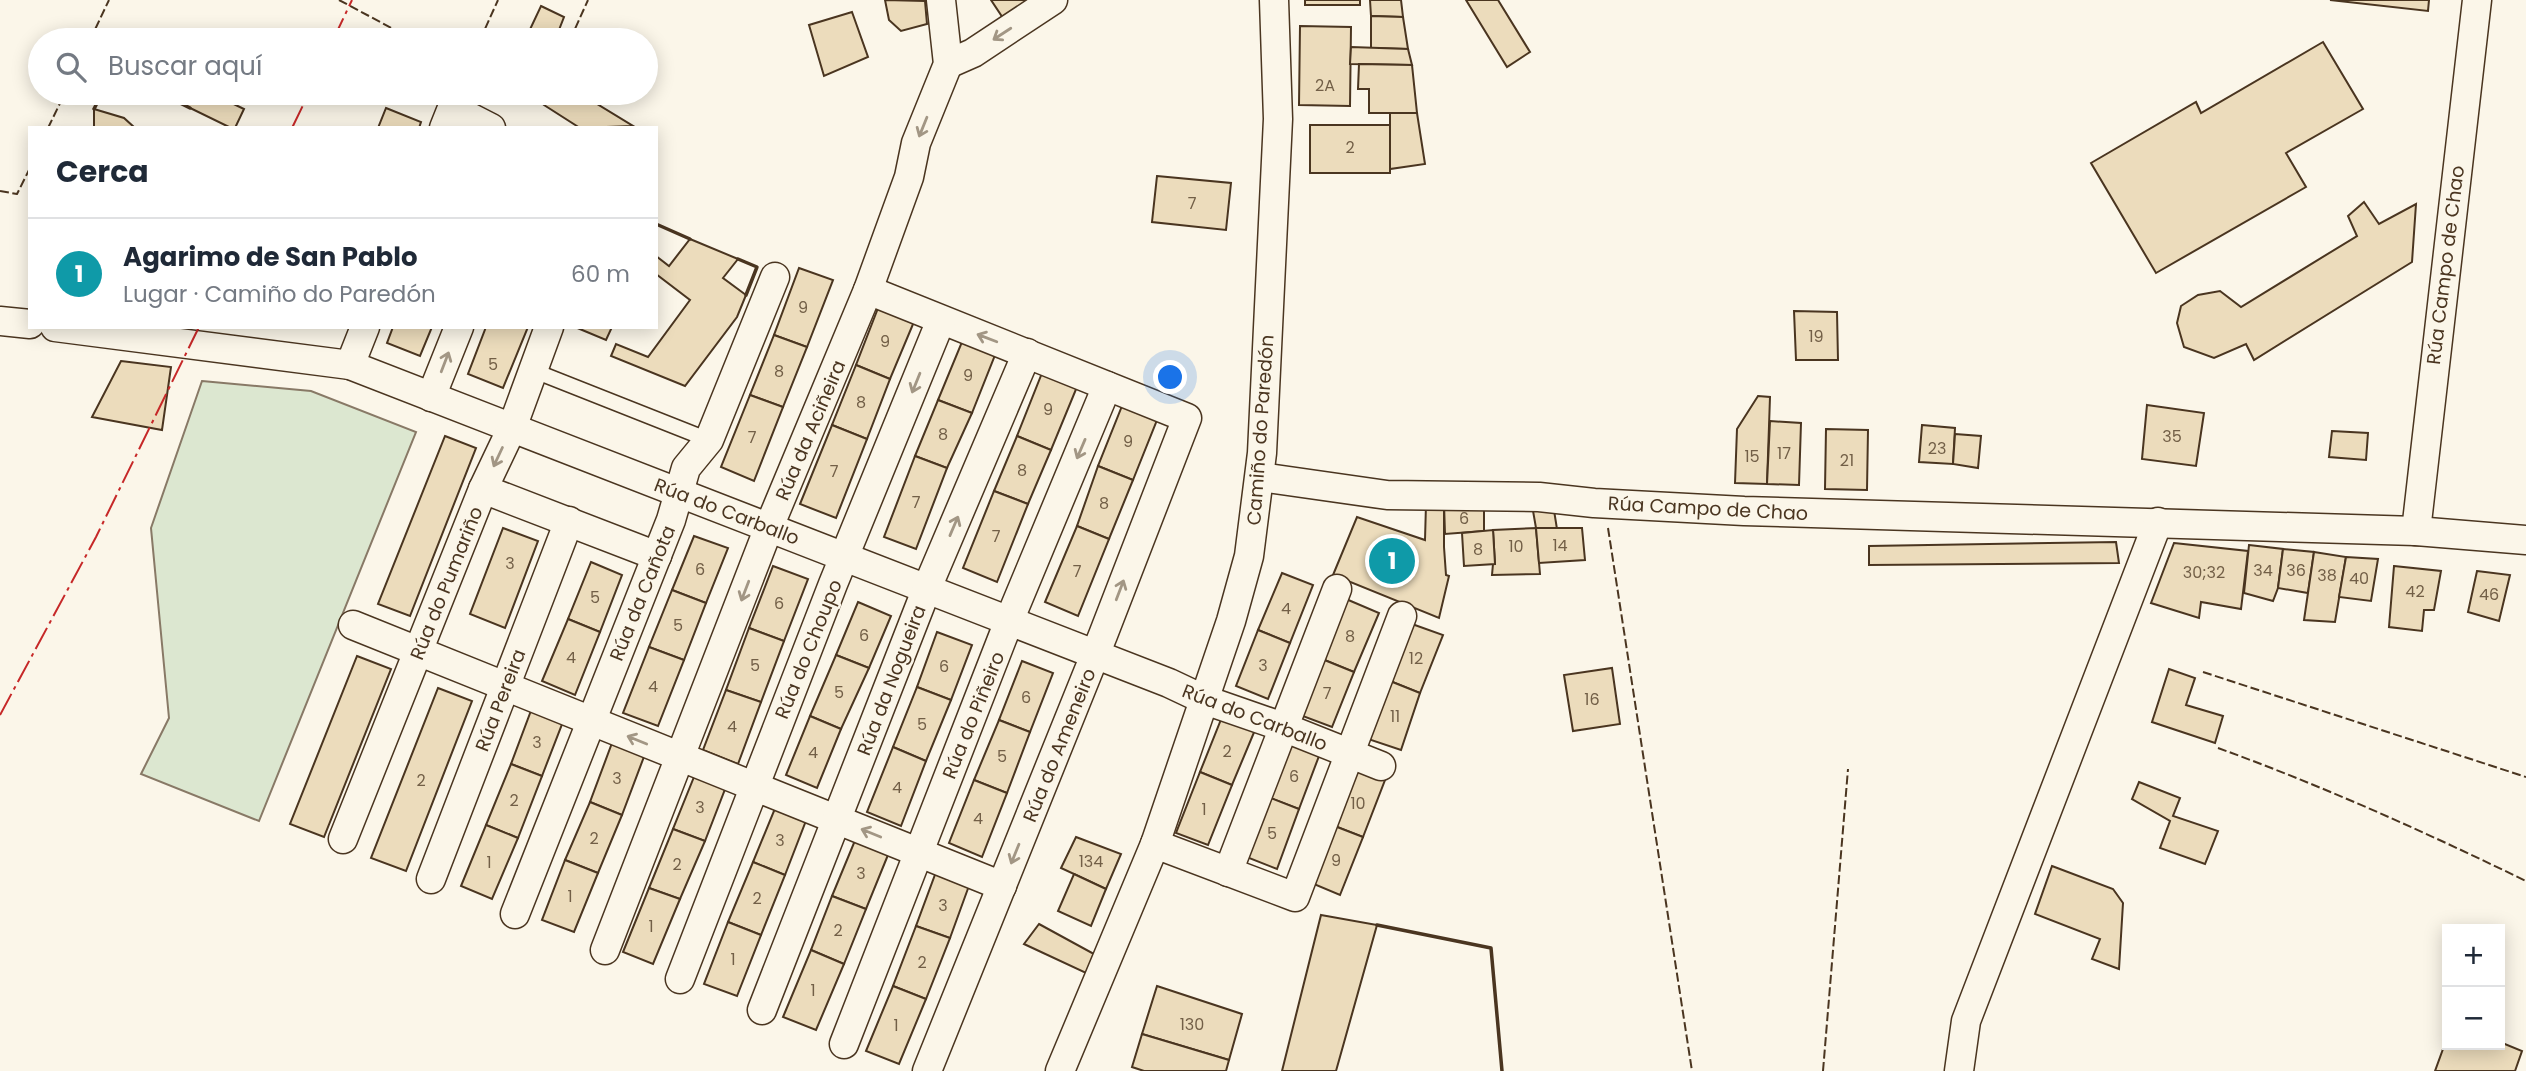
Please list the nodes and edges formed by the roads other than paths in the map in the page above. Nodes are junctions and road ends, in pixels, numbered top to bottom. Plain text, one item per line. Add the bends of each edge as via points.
1 (940, 0) edge
2 (1053, 0) edge
3 (1274, 0) edge
4 (2477, 0) edge
5 (948, 64) junction
6 (445, 126) edge
7 (487, 126) edge
8 (775, 277) dead end
9 (867, 290) junction
10 (941, 320) junction
11 (0, 321) edge
12 (28, 324) edge
13 (70, 329) edge
14 (364, 329) edge
15 (458, 329) edge
16 (547, 329) edge
17 (1027, 353) junction
18 (349, 365) junction
19 (532, 370) junction
20 (1107, 386) junction
21 (431, 397) junction
22 (512, 428) junction
23 (709, 440) junction
24 (1260, 477) junction
25 (483, 489) junction
26 (678, 492) junction
27 (569, 522) junction
28 (2158, 523) junction
29 (769, 527) junction
30 (2416, 531) junction
31 (2526, 540) edge
32 (657, 556) junction
33 (845, 556) junction
34 (927, 589) junction
35 (1337, 589) dead end
36 (1402, 616) dead end
37 (1009, 621) junction
38 (353, 625) dead end
39 (418, 651) junction
40 (1095, 654) junction
41 (505, 687) junction
42 (1205, 700) junction
43 (590, 722) junction
44 (1283, 727) junction
45 (1348, 753) junction
46 (681, 758) junction
47 (1381, 766) dead end
48 (754, 786) junction
49 (837, 820) junction
50 (343, 839) dead end
51 (1155, 844) junction
52 (919, 852) junction
53 (1227, 872) junction
54 (431, 879) dead end
55 (1002, 886) junction
56 (515, 914) dead end
57 (605, 950) dead end
58 (680, 979) dead end
59 (762, 1010) dead end
60 (844, 1044) dead end
61 (927, 1071) edge
62 (1060, 1071) edge
63 (1959, 1071) edge

1 - 5 street
2 -> 5 street via 973,53
3 - 24 street, Camiño do Paredón via 1278,119
4 - 30 street, Rúa Campo de Chao
5 -> 9 street, Rúa da Aciñeira
6 - 7 street via 452,108
8 - 23 street, Rúa da Cañota
9 - 10 street
9 - 29 street, Rúa da Aciñeira
17 -> 10 street
10 -> 33 street, Rúa do Choupo
11 - 12 street
13 - 18 street, Rúa do Carballo
14 - 18 street
21 -> 15 street
16 - 19 street, Rúa do Pumariño
17 - 20 street
34 -> 17 street, Rúa da Nogueira
18 - 21 street, Rúa do Carballo
19 - 22 street, Rúa do Pumariño
19 - 23 lane
20 -> 37 street, Rúa do Piñeiro
40 -> 20 street, Rúa do Ameneiro via 1187,418
21 - 22 street, Rúa do Carballo
22 -> 25 street, Rúa do Pumariño
22 - 26 street, Rúa do Carballo
23 - 26 street, Rúa da Cañota via 686,468
24 - 28 street, Rúa Campo de Chao via 1387,495 1539,497 1744,511
24 - 42 street, Camiño do Paredón via 1249,556
25 - 27 street
25 - 39 street, Rúa do Pumariño
26 - 29 street, Rúa do Carballo
26 - 32 street, Rúa da Cañota
27 - 32 street
27 - 41 street, Rúa Pereira
28 - 30 street, Rúa Campo de Chao
28 - 63 street via 1966,1021
29 - 33 street, Rúa do Carballo
29 -> 46 street, Rúa da Aciñeira
30 - 31 street, Rúa Campo de Chao
32 - 43 street, Rúa da Cañota
33 - 34 street, Rúa do Carballo
33 - 48 street, Rúa do Choupo
34 - 37 street, Rúa do Carballo
34 - 49 street, Rúa da Nogueira
35 - 44 street
36 - 45 street
37 - 40 street, Rúa do Carballo
37 - 52 street, Rúa do Piñeiro
38 - 39 street
39 - 41 street
39 - 50 street, Rúa do Pumariño
40 - 42 street, Rúa do Carballo
40 -> 55 street, Rúa do Ameneiro
41 - 43 street
41 - 54 street, Rúa Pereira
42 - 44 street, Rúa do Carballo
42 - 51 street, Camiño do Paredón
46 -> 43 street
43 - 56 street, Rúa da Cañota
44 - 45 street, Rúa do Carballo
44 - 53 street
45 - 47 street, Rúa do Carballo
45 - 53 street via 1295,897
46 - 48 street
46 - 57 street, Rúa da Aciñeira
48 - 49 street
48 - 58 street, Rúa do Choupo
52 -> 49 street
49 - 59 street, Rúa da Nogueira
51 - 53 street
51 - 62 street, Camiño do Paredón
52 - 55 street
52 - 60 street, Rúa do Piñeiro
55 - 61 street, Rúa do Ameneiro

